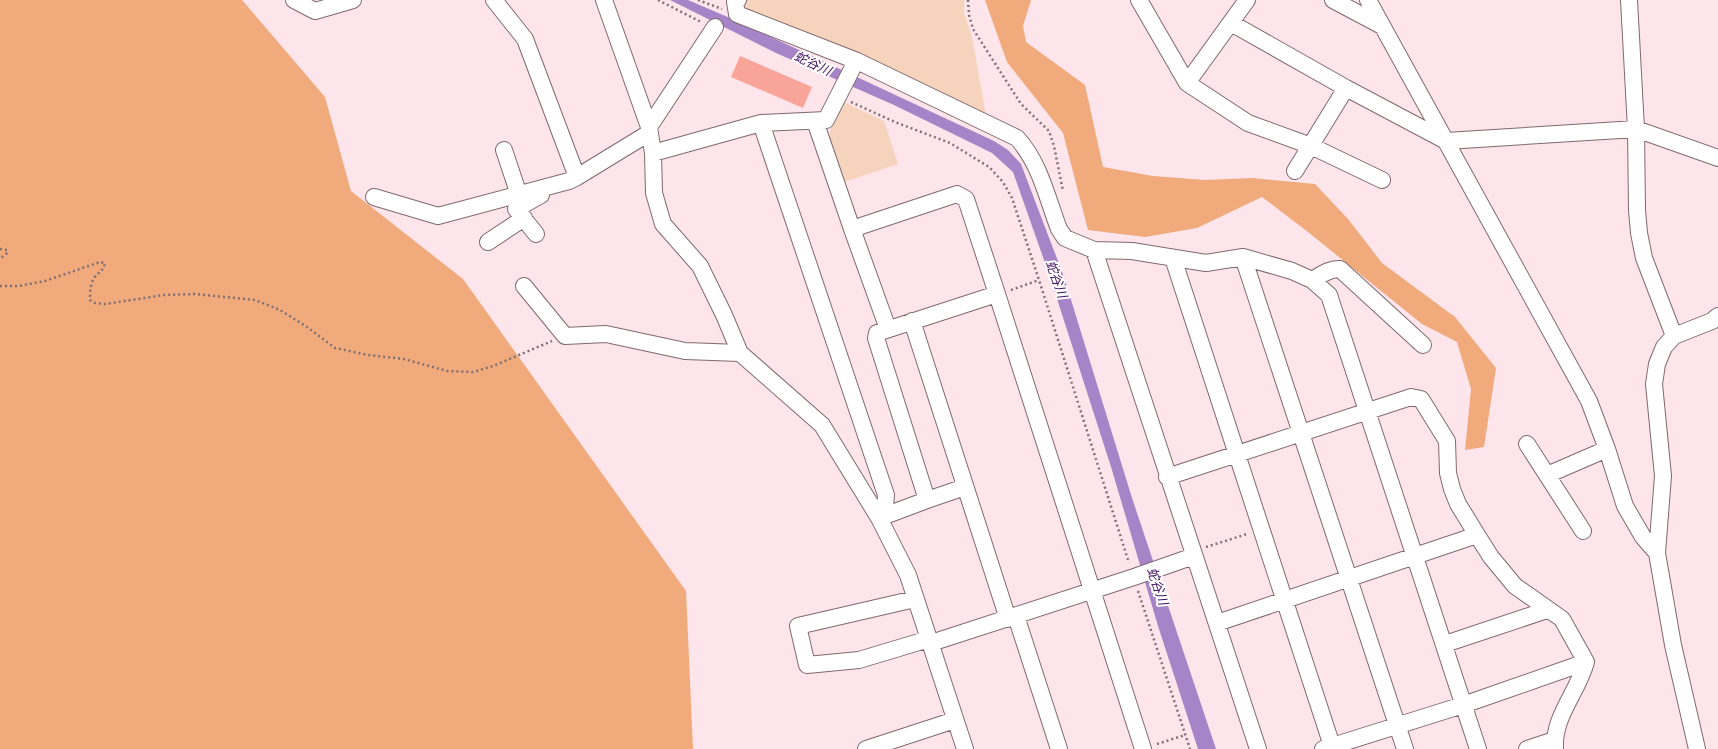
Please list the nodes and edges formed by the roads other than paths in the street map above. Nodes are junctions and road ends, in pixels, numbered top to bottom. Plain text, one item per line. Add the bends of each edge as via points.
1 (294, 0) edge
2 (353, 0) edge
3 (494, 0) edge
4 (604, 0) edge
5 (1139, 0) edge
6 (1247, 0) edge
7 (1333, 0) edge
8 (1368, 0) edge
9 (1629, 0) edge
10 (737, 4) edge
11 (1231, 23) junction
12 (1382, 26) junction
13 (714, 27) road end
14 (855, 64) junction
15 (1186, 83) junction
16 (1346, 88) junction
17 (815, 121) junction
18 (761, 123) junction
19 (1636, 129) junction
20 (649, 130) junction
21 (1446, 141) junction
22 (1311, 146) junction
23 (504, 150) dead end
24 (653, 153) junction
25 (1718, 158) edge
26 (1295, 171) dead end
27 (573, 179) junction
28 (1382, 180) dead end
29 (519, 194) junction
30 (374, 197) dead end
31 (524, 218) junction
32 (852, 229) junction
33 (536, 234) dead end
34 (488, 242) dead end
35 (1094, 250) junction
36 (1243, 257) junction
37 (1173, 258) junction
38 (1312, 280) junction
39 (524, 286) dead end
40 (997, 294) junction
41 (1718, 316) edge
42 (912, 321) junction
43 (888, 329) junction
44 (1674, 336) junction
45 (1423, 345) dead end
46 (740, 352) junction
47 (1368, 411) junction
48 (1302, 432) junction
49 (1527, 444) dead end
50 (1608, 449) junction
51 (1237, 454) junction
52 (1547, 475) junction
53 (1168, 477) junction
54 (965, 487) junction
55 (927, 500) junction
56 (879, 518) junction
57 (1583, 531) dead end
58 (1477, 535) junction
59 (1657, 553) junction
60 (1193, 554) junction
61 (1416, 557) junction
62 (1350, 578) junction
63 (1092, 590) junction
64 (915, 599) junction
65 (1284, 601) junction
66 (1547, 610) junction
67 (1012, 617) junction
68 (1217, 623) junction
69 (930, 641) junction
70 (1444, 644) junction
71 (1586, 662) junction
72 (1463, 705) junction
73 (955, 720) junction
74 (1397, 726) junction
75 (1554, 744) edge
76 (875, 748) edge
77 (1143, 748) edge
78 (1329, 748) edge
79 (965, 749) edge
80 (1059, 749) edge
81 (1258, 749) edge
82 (1405, 749) edge
83 (1478, 749) edge
84 (1527, 749) edge
85 (1697, 749) edge

1 - 2 street via 315,11
3 - 27 street via 525,39
4 - 20 street
5 - 15 street
6 - 11 street
7 - 12 street
8 - 12 street
9 - 19 street
10 - 14 street via 737,14
11 - 15 street
11 - 16 street
12 - 21 street
13 - 20 street
14 - 17 street via 826,120
14 - 35 street via 1017,138 1034,160 1059,229 1065,238
15 - 22 street via 1248,122
16 - 21 street
16 - 22 street
17 - 18 street
17 - 32 street
18 - 24 street
18 - 56 street via 886,495 885,507
19 - 21 street
19 - 25 street
19 - 44 street via 1639,233 1644,258
20 - 24 street
20 - 27 street
21 - 50 street via 1589,401
22 - 26 street
22 - 28 street
23 - 29 street
24 - 46 street via 654,193 663,224 700,266
27 - 29 street
27 - 31 street via 516,208
29 - 30 street via 438,216
31 - 33 street
31 - 34 street
32 - 40 street via 957,194 966,199
32 - 43 street
35 - 37 street via 1132,251
35 - 53 street
36 - 37 street via 1206,263
36 - 38 street via 1292,271
36 - 48 street
37 - 51 street
38 - 45 street via 1336,268 1340,269
38 - 47 street via 1329,295
39 - 46 street via 566,336 606,334 685,351
40 - 42 street
40 - 63 street
41 - 44 street via 1712,321
42 - 43 street
42 - 54 street
43 - 55 street via 877,333 876,338
44 - 59 street via 1664,347 1657,364 1654,384 1663,476
46 - 56 street via 822,425
47 - 48 street
47 - 58 street via 1411,397 1421,399 1447,441 1448,473 1452,489
47 - 61 street
48 - 51 street
48 - 62 street
49 - 52 street
50 - 52 street
50 - 59 street via 1625,506 1643,537
51 - 53 street
51 - 65 street
52 - 57 street
53 - 60 street
54 - 55 street
54 - 67 street
55 - 56 street
56 - 64 street via 908,575
58 - 61 street
58 - 66 street via 1491,557 1516,586
59 - 85 street via 1673,645
60 - 63 street via 1135,577
60 - 68 street
61 - 62 street
61 - 70 street
62 - 65 street
62 - 74 street
63 - 67 street
63 - 77 street
64 - 69 street
64 - 69 street via 798,626 807,665 859,660
65 - 68 street
65 - 78 street
66 - 70 street
66 - 71 street via 1562,620
67 - 69 street
67 - 80 street
68 - 81 street
69 - 73 street
70 - 72 street
71 - 72 street
71 - 75 street via 1583,674 1561,716
72 - 74 street
72 - 83 street
73 - 76 street
73 - 79 street
74 - 78 street
74 - 82 street
75 - 84 street

